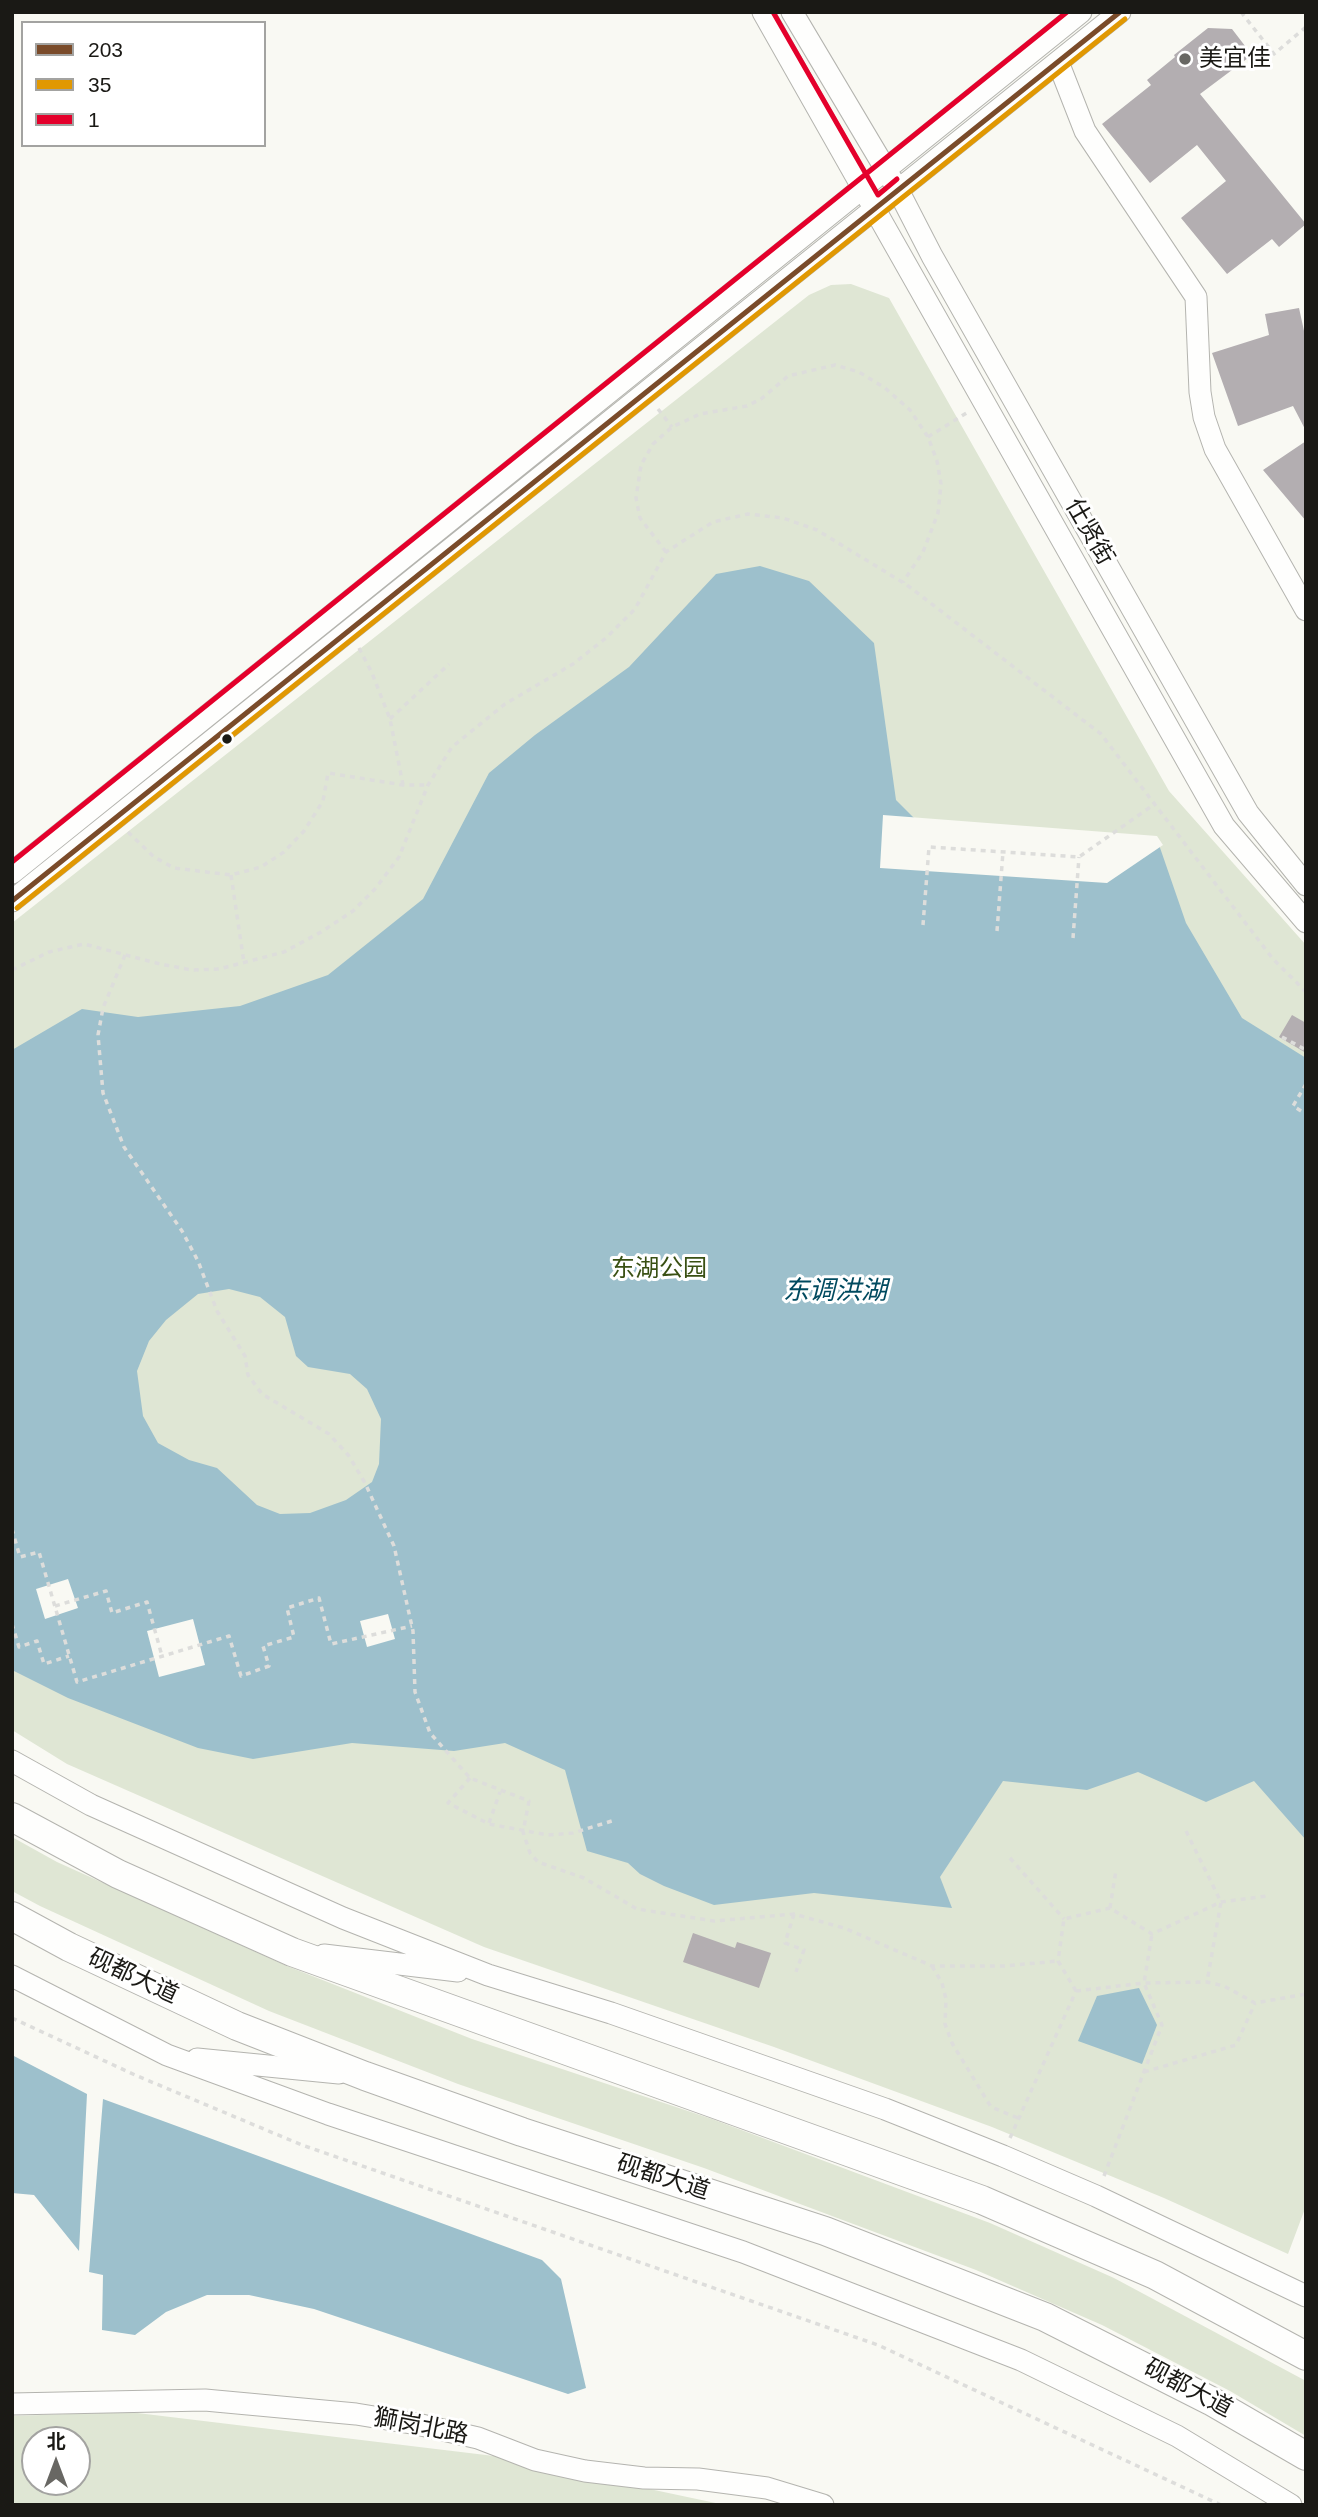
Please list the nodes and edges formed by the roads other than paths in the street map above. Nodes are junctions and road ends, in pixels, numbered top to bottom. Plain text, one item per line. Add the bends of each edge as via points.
1 (763, 12) edge
2 (792, 12) edge
3 (1081, 12) edge
4 (1120, 12) edge
5 (1058, 62) junction
6 (884, 170) junction
7 (862, 189) junction
8 (898, 190) junction
9 (876, 208) junction
10 (1306, 610) edge
11 (12, 873) edge
12 (1306, 885) edge
13 (12, 901) edge
14 (1306, 922) edge
15 (12, 1761) edge
16 (12, 1818) edge
17 (12, 1916) edge
18 (292, 1952) junction
19 (488, 1975) junction
20 (12, 1976) edge
21 (167, 2055) junction
22 (365, 2076) junction
23 (1306, 2296) edge
24 (1306, 2356) edge
25 (12, 2404) edge
26 (1306, 2456) edge
27 (823, 2505) edge
28 (1291, 2505) edge

1 - 7 street
2 - 6 street, 仕贤街
3 - 6 street
4 - 5 street
5 - 8 street
5 - 10 street via 1085,131 1196,297 1200,392 1215,449
6 - 7 street
6 - 8 street, 仕贤街
7 - 9 street
7 - 11 street
8 - 9 street
8 - 12 street, 仕贤街 via 1248,813
9 - 13 street
9 - 14 street via 1224,826
15 - 19 street via 91,1805 196,1854 342,1919
16 - 18 main road via 118,1874
17 - 22 main road, 砚都大道 via 225,2020
18 - 19 street
18 - 24 main road via 982,2200 1155,2275
19 - 23 street via 763,2066 1003,2156
20 - 21 street
21 - 22 street
21 - 28 street via 328,2114 743,2252 937,2326 1104,2399
22 - 26 main road, 砚都大道 via 825,2231 971,2287 1132,2359
25 - 27 street, 獅岗北路 via 205,2400 356,2414 478,2438 535,2460 585,2471 767,2488

